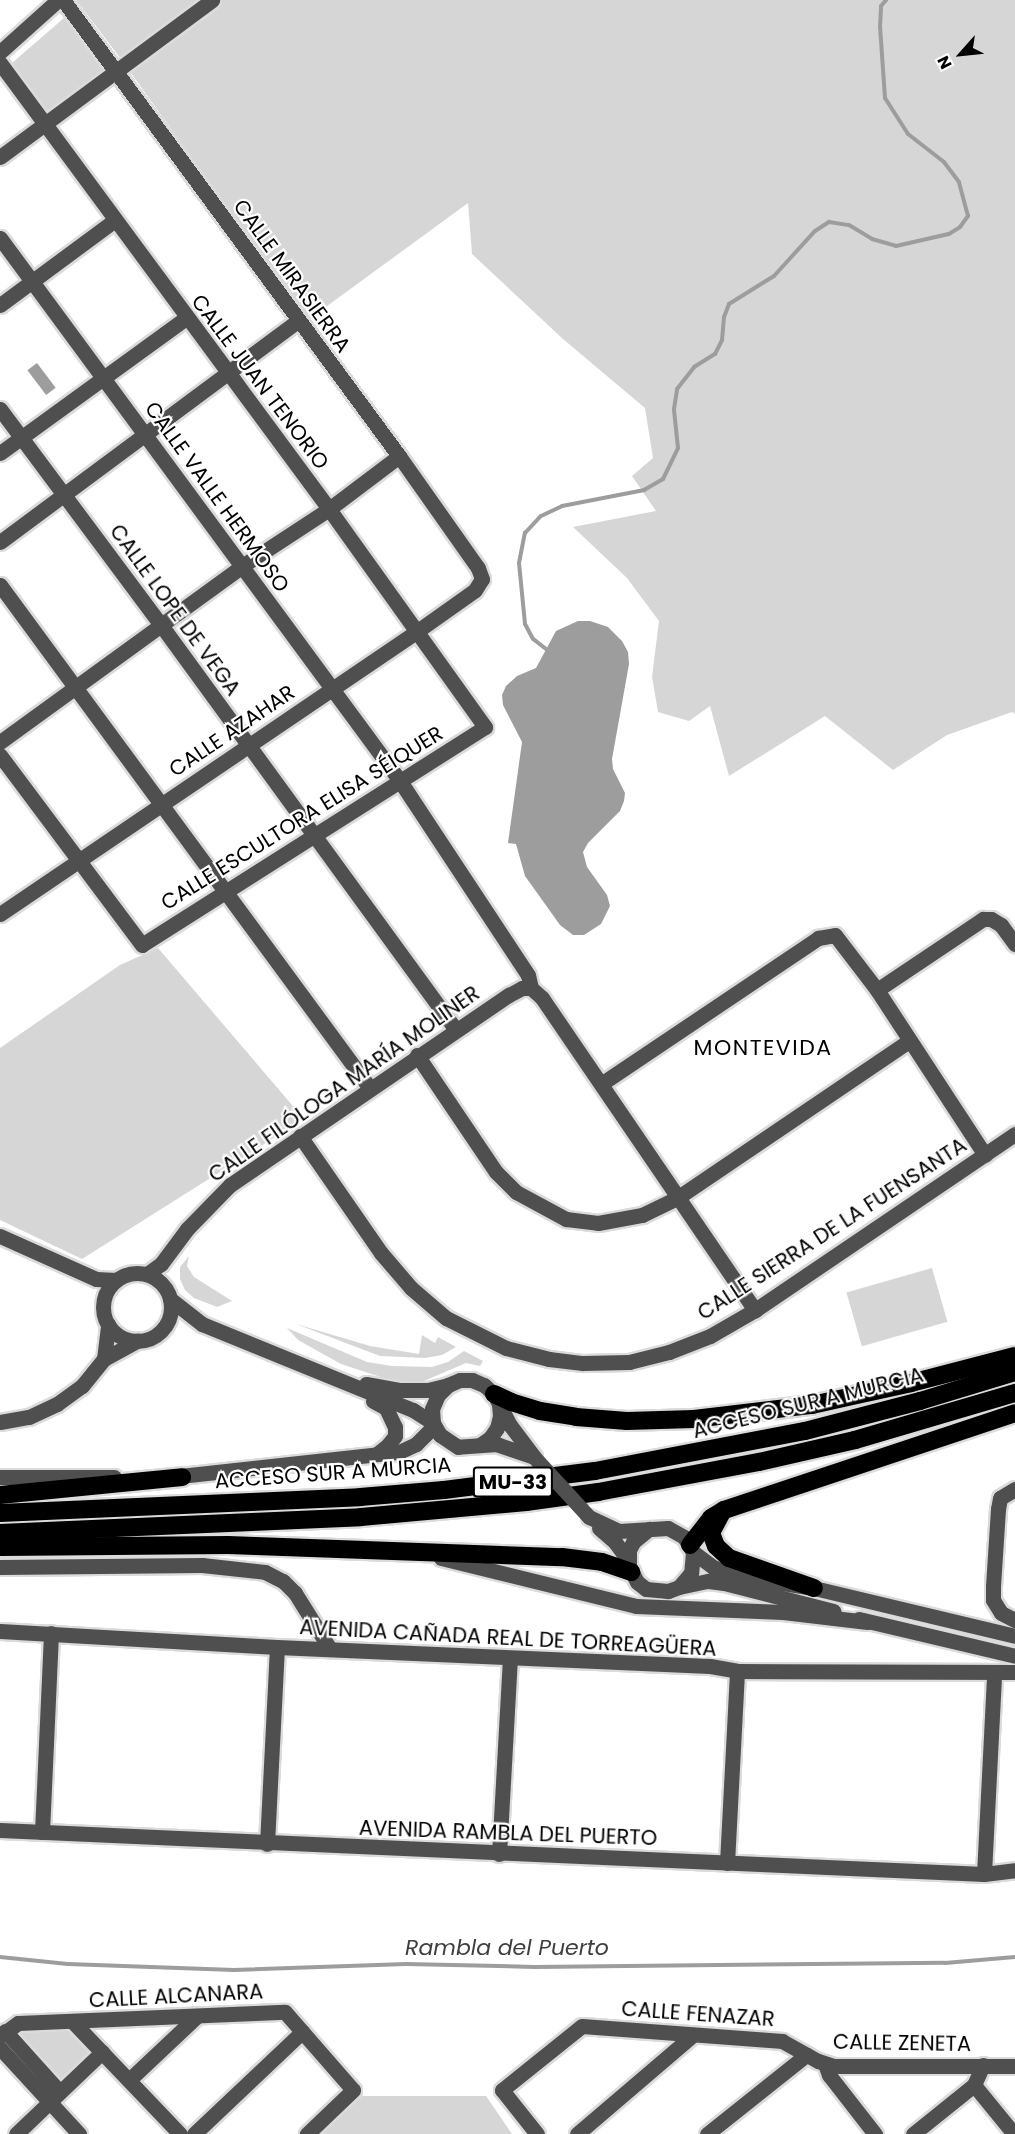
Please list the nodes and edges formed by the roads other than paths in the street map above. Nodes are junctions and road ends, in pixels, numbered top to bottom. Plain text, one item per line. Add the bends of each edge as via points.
1 (58, 0) edge
2 (63, 0) edge
3 (212, 0) edge
4 (0, 52) edge
5 (0, 63) edge
6 (116, 71) junction
7 (44, 124) junction
8 (0, 157) edge
9 (115, 220) junction
10 (0, 238) edge
11 (32, 281) junction
12 (0, 305) edge
13 (186, 318) junction
14 (298, 321) junction
15 (227, 374) junction
16 (103, 378) junction
17 (0, 409) edge
18 (145, 435) junction
19 (21, 438) junction
20 (0, 453) edge
21 (399, 456) junction
22 (65, 494) junction
23 (329, 509) junction
24 (0, 542) edge
25 (242, 566) junction
26 (482, 579) joint
27 (0, 585) edge
28 (161, 625) junction
29 (416, 632) junction
30 (75, 688) junction
31 (332, 689) junction
32 (485, 727) joint
33 (0, 742) edge
34 (247, 746) junction
35 (0, 755) edge
36 (400, 781) junction
37 (160, 805) junction
38 (314, 836) junction
39 (78, 861) junction
40 (225, 892) junction
41 (0, 914) edge
42 (1015, 944) edge
43 (531, 988) junction
44 (877, 990) junction
45 (456, 1030) junction
46 (909, 1041) junction
47 (417, 1055) junction
48 (602, 1084) junction
49 (369, 1088) junction
50 (1015, 1134) edge
51 (300, 1136) junction
52 (985, 1155) junction
53 (677, 1197) junction
54 (0, 1236) edge
55 (169, 1256) junction
56 (147, 1274) junction
57 (163, 1284) junction
58 (111, 1286) junction
59 (170, 1299) junction
60 (755, 1310) junction
61 (108, 1324) junction
62 (202, 1324) junction
63 (165, 1327) junction
64 (136, 1341) junction
65 (1015, 1356) edge
66 (104, 1359) junction
67 (1015, 1372) edge
68 (331, 1377) junction
69 (448, 1385) junction
70 (1015, 1393) edge
71 (496, 1399) junction
72 (1015, 1413) edge
73 (0, 1422) edge
74 (434, 1425) junction
75 (480, 1445) junction
76 (375, 1455) junction
77 (534, 1457) junction
78 (0, 1477) edge
79 (182, 1477) junction
80 (1015, 1489) edge
81 (0, 1496) edge
82 (724, 1510) junction
83 (0, 1513) edge
84 (589, 1517) junction
85 (649, 1529) junction
86 (0, 1533) edge
87 (0, 1547) edge
88 (691, 1549) junction
89 (426, 1554) junction
90 (630, 1566) junction
91 (0, 1567) edge
92 (679, 1587) junction
93 (814, 1588) junction
94 (1008, 1616) edge
95 (867, 1622) junction
96 (0, 1631) edge
97 (51, 1633) junction
98 (1015, 1636) edge
99 (277, 1647) junction
100 (330, 1649) junction
101 (1015, 1656) edge
102 (510, 1659) junction
103 (737, 1671) junction
104 (1015, 1672) edge
105 (994, 1674) junction
106 (0, 1830) edge
107 (42, 1832) junction
108 (267, 1844) junction
109 (499, 1854) junction
110 (727, 1863) junction
111 (1015, 1870) edge
112 (984, 1874) junction
113 (197, 2016) junction
114 (74, 2022) junction
115 (302, 2032) junction
116 (3, 2034) edge
117 (693, 2035) junction
118 (0, 2048) edge
119 (102, 2052) junction
120 (806, 2055) junction
121 (825, 2064) junction
122 (983, 2065) junction
123 (1015, 2066) edge
124 (129, 2080) junction
125 (974, 2085) junction
126 (55, 2097) junction
127 (16, 2134) edge
128 (79, 2134) edge
129 (180, 2134) edge
130 (194, 2134) edge
131 (307, 2134) edge
132 (537, 2134) edge
133 (578, 2134) edge
134 (706, 2134) edge
135 (876, 2134) edge
136 (913, 2134) edge
137 (1014, 2134) edge

1 - 4 street
2 - 6 street, CALLE MIRASIERRA
3 - 6 street
5 - 7 street, CALLE JUAN TENORIO
6 - 7 street
6 - 14 street, CALLE MIRASIERRA
7 - 8 street
7 - 9 street, CALLE JUAN TENORIO
9 - 11 street
9 - 13 street, CALLE JUAN TENORIO
10 - 11 street, CALLE VALLE HERMOSO
11 - 12 street
11 - 16 street, CALLE VALLE HERMOSO
13 - 15 street, CALLE JUAN TENORIO
13 - 16 street
14 - 15 street
14 - 21 street, CALLE MIRASIERRA
15 - 18 street
15 - 23 street, CALLE JUAN TENORIO
16 - 18 street, CALLE VALLE HERMOSO
16 - 19 street
17 - 19 street, CALLE LOPE DE VEGA
18 - 22 street
18 - 25 street, CALLE VALLE HERMOSO
19 - 20 street
19 - 22 street, CALLE LOPE DE VEGA
21 - 23 street
21 - 26 street, CALLE MIRASIERRA
22 - 24 street
22 - 28 street, CALLE LOPE DE VEGA
23 - 25 street
23 - 29 street, CALLE JUAN TENORIO
25 - 28 street
25 - 31 street, CALLE VALLE HERMOSO
26 - 29 street, CALLE AZAHAR via 475,590
27 - 30 street
28 - 30 street
28 - 34 street, CALLE LOPE DE VEGA
29 - 31 street, CALLE AZAHAR
29 - 32 street, CALLE JUAN TENORIO
30 - 33 street
30 - 37 street
31 - 34 street, CALLE AZAHAR
31 - 36 street, CALLE VALLE HERMOSO
32 - 36 street, CALLE ESCULTORA ELISA SÉIQUER
34 - 37 street, CALLE AZAHAR
34 - 38 street, CALLE LOPE DE VEGA
35 - 39 street
36 - 38 street, CALLE ESCULTORA ELISA SÉIQUER
36 - 43 street, CALLE VALLE HERMOSO via 528,975
37 - 39 street, CALLE AZAHAR
37 - 40 street
38 - 40 street, CALLE ESCULTORA ELISA SÉIQUER
38 - 45 street, CALLE LOPE DE VEGA
39 - 40 street, CALLE ESCULTORA ELISA SÉIQUER via 142,945
39 - 41 street, CALLE AZAHAR
40 - 49 street
42 - 44 street via 1001,925 991,919 975,922
43 - 45 street, CALLE FILÓLOGA MARÍA MOLINER via 522,988
43 - 48 street, CALLE VALLE HERMOSO
44 - 46 street
44 - 48 street via 842,941 827,934
45 - 47 street, CALLE FILÓLOGA MARÍA MOLINER
46 - 52 street
46 - 53 street
47 - 49 street, CALLE FILÓLOGA MARÍA MOLINER
47 - 53 street via 496,1172 532,1203 566,1219 598,1223 642,1215
48 - 53 street, CALLE VALLE HERMOSO
49 - 51 street, CALLE FILÓLOGA MARÍA MOLINER
50 - 52 street, CALLE SIERRA DE LA FUENSANTA
51 - 55 street, CALLE FILÓLOGA MARÍA MOLINER via 230,1185 188,1229
51 - 60 street, CALLE SIERRA DE LA FUENSANTA via 381,1253 411,1288 446,1318 506,1348 583,1363 629,1362 710,1336
52 - 60 street, CALLE SIERRA DE LA FUENSANTA
53 - 60 street, CALLE VALLE HERMOSO
54 - 58 street
55 - 56 street, CALLE FILÓLOGA MARÍA MOLINER
55 - 57 street, CALLE FILÓLOGA MARÍA MOLINER
56 - 57 street
56 - 58 street via 128,1274
57 - 59 street
58 - 61 street via 104,1313
59 - 62 street
59 - 63 street via 170,1317
61 - 64 street via 115,1333
61 - 66 street
62 - 63 street
62 - 68 street
63 - 64 street via 148,1340
64 - 66 street
65 - 71 highway via 812,1405 694,1419 627,1421 576,1417
66 - 73 street via 82,1386 57,1404 29,1416
67 - 83 highway, ACCESO SUR A MURCIA / MU-33 via 805,1431 585,1473 360,1497
68 - 69 street via 400,1390
68 - 74 street via 413,1410
68 - 76 street via 386,1408 393,1419 395,1436
69 - 71 street via 472,1380 484,1385
69 - 74 street via 432,1409
70 - 86 highway, ACCESO SUR A MURCIA / MU-33 via 813,1450 678,1478 547,1499 361,1517
71 - 75 street via 500,1416 497,1428
71 - 77 street
72 - 82 highway
74 - 75 street via 448,1443 470,1448
74 - 76 street via 416,1444 399,1452
75 - 77 street via 497,1444
76 - 79 street
77 - 84 street, bridge
78 - 79 street
79 - 81 highway
80 - 94 street via 1000,1498 998,1509 993,1600
82 - 88 highway via 711,1518
82 - 93 highway via 711,1533 716,1546 729,1558
84 - 85 street via 619,1531
84 - 90 street via 615,1542
85 - 88 street via 668,1527 677,1531
85 - 90 street via 633,1542
87 - 89 highway via 228,1545
88 - 92 street via 691,1573
88 - 93 street via 713,1567 731,1574
89 - 90 highway via 562,1557
89 - 95 street via 636,1606 783,1612
90 - 92 street via 646,1589 657,1592
91 - 100 street via 202,1565 265,1572 295,1593
92 - 95 street via 708,1581 739,1585
93 - 98 street
95 - 101 street
96 - 97 street, AVENIDA CAÑADA REAL DE TORREAGÜERA
97 - 99 street, AVENIDA CAÑADA REAL DE TORREAGÜERA
97 - 107 street
99 - 100 street, AVENIDA CAÑADA REAL DE TORREAGÜERA
99 - 108 street
100 - 102 street, AVENIDA CAÑADA REAL DE TORREAGÜERA
102 - 103 street, AVENIDA CAÑADA REAL DE TORREAGÜERA via 710,1666
102 - 109 street
103 - 105 street, AVENIDA CAÑADA REAL DE TORREAGÜERA
103 - 110 street
104 - 105 street, AVENIDA CAÑADA REAL DE TORREAGÜERA
105 - 112 street
106 - 107 street, AVENIDA RAMBLA DEL PUERTO
107 - 108 street, AVENIDA RAMBLA DEL PUERTO
108 - 109 street, AVENIDA RAMBLA DEL PUERTO
109 - 110 street, AVENIDA RAMBLA DEL PUERTO
110 - 112 street, AVENIDA RAMBLA DEL PUERTO
111 - 112 street, AVENIDA RAMBLA DEL PUERTO
113 - 114 street, CALLE ALCANARA
113 - 115 street, CALLE ALCANARA via 285,2012
113 - 124 street
114 - 116 street, CALLE ALCANARA via 18,2023
114 - 119 street
115 - 130 street
115 - 131 street, CALLE ALCANARA via 353,2090
116 - 126 street
117 - 120 street, CALLE FENAZAR via 782,2041
117 - 132 street, CALLE FENAZAR via 582,2026 502,2090
117 - 133 street
118 - 126 street
119 - 124 street
119 - 126 street
120 - 121 street, CALLE ZENETA
120 - 134 street, CALLE ZENETA
121 - 122 street, CALLE ZENETA
121 - 135 street via 829,2075
122 - 123 street, CALLE ZENETA
122 - 125 street
124 - 129 street
125 - 136 street
125 - 137 street
126 - 127 street
126 - 128 street

